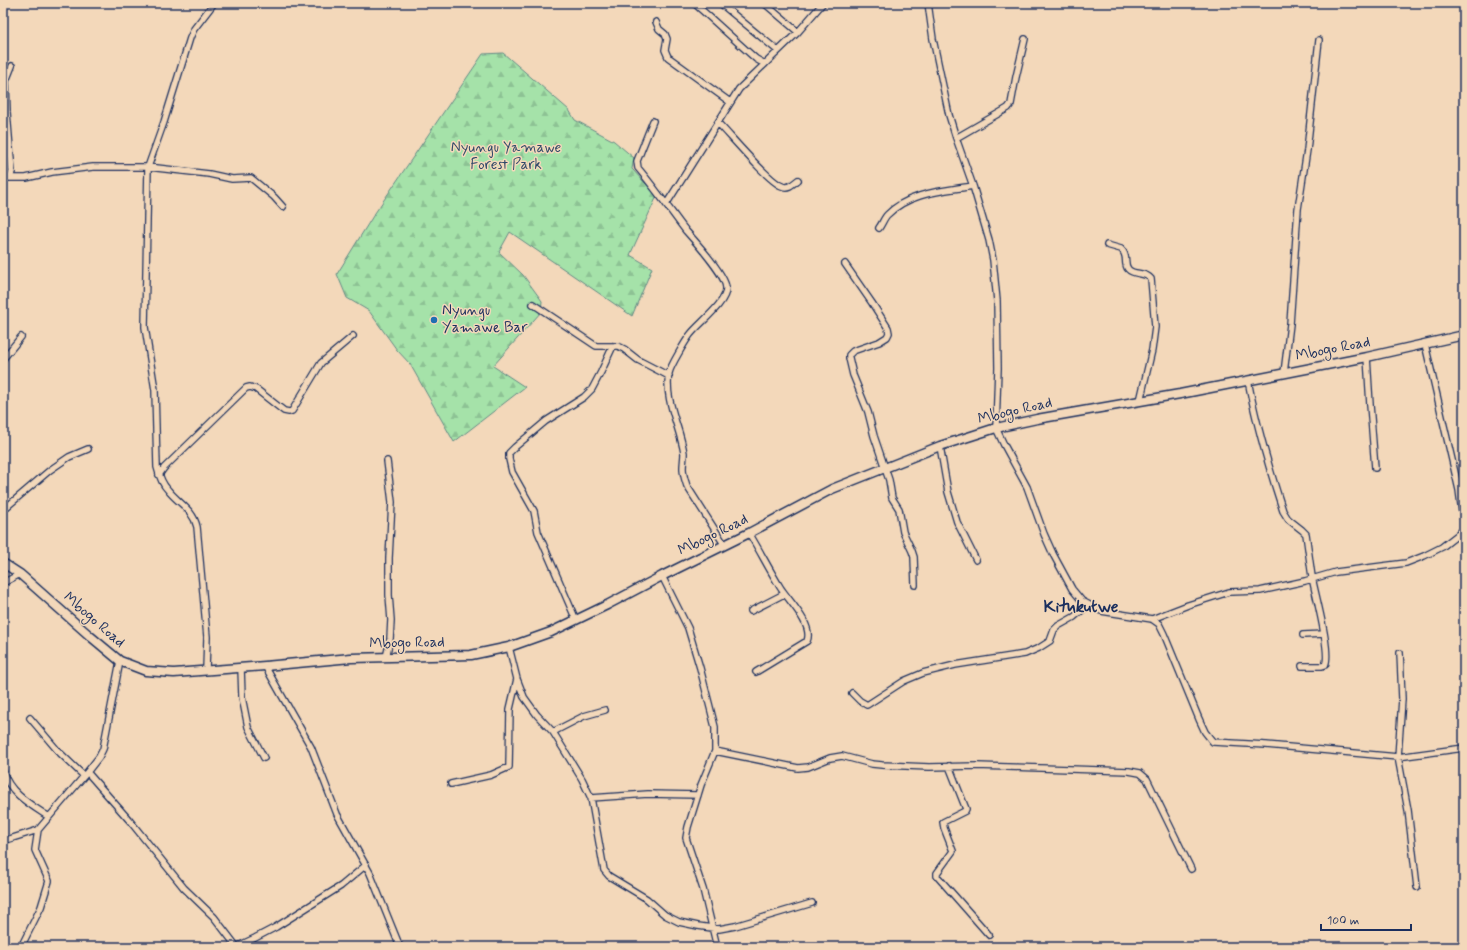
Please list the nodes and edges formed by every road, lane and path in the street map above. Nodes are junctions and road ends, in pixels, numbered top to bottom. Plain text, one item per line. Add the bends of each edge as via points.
1 (214, 3) edge
2 (694, 3) edge
3 (720, 3) edge
4 (764, 3) edge
5 (823, 3) edge
6 (928, 3) edge
7 (656, 22) dead end
8 (798, 32) junction
9 (1025, 39) dead end
10 (1319, 40) dead end
11 (778, 51) junction
12 (765, 64) junction
13 (12, 66) dead end
14 (730, 102) junction
15 (653, 121) dead end
16 (718, 123) junction
17 (956, 138) junction
18 (148, 167) junction
19 (3, 178) edge
20 (10, 178) junction
21 (798, 180) dead end
22 (974, 186) junction
23 (667, 202) junction
24 (283, 207) dead end
25 (879, 228) dead end
26 (1107, 245) dead end
27 (845, 264) dead end
28 (533, 304) dead end
29 (1464, 335) edge
30 (353, 336) dead end
31 (21, 337) dead end
32 (1425, 344) junction
33 (613, 346) junction
34 (1368, 357) junction
35 (3, 359) edge
36 (1284, 373) junction
37 (669, 376) junction
38 (1248, 380) junction
39 (1140, 401) junction
40 (996, 428) junction
41 (940, 446) junction
42 (88, 449) dead end
43 (387, 461) dead end
44 (884, 468) junction
45 (1375, 468) dead end
46 (159, 475) junction
47 (3, 510) edge
48 (750, 533) junction
49 (724, 544) junction
50 (976, 560) dead end
51 (3, 563) edge
52 (20, 574) junction
53 (662, 576) junction
54 (1312, 578) junction
55 (3, 583) edge
56 (915, 585) dead end
57 (784, 594) junction
58 (1088, 604) junction
59 (751, 610) dead end
60 (576, 620) junction
61 (1152, 620) junction
62 (1324, 634) junction
63 (1303, 635) dead end
64 (509, 646) junction
65 (1400, 653) dead end
66 (386, 658) junction
67 (120, 661) junction
68 (265, 666) junction
69 (1302, 666) dead end
70 (241, 668) junction
71 (206, 670) junction
72 (756, 672) dead end
73 (516, 679) junction
74 (852, 693) dead end
75 (605, 710) dead end
76 (30, 718) dead end
77 (553, 732) junction
78 (1464, 748) edge
79 (715, 751) junction
80 (1398, 757) junction
81 (264, 758) dead end
82 (949, 766) junction
83 (3, 771) edge
84 (86, 774) junction
85 (451, 784) dead end
86 (698, 795) junction
87 (591, 798) junction
88 (49, 817) junction
89 (38, 830) junction
90 (3, 841) edge
91 (366, 865) junction
92 (1191, 869) dead end
93 (1417, 887) dead end
94 (812, 903) dead end
95 (713, 928) junction
96 (989, 935) dead end
97 (238, 946) edge
98 (21, 947) edge
99 (400, 947) edge
100 (717, 947) edge

1 - 18 street via 190,38
2 - 12 street via 756,59
3 - 11 street
4 - 8 street
5 - 8 street
6 - 17 street via 933,39
7 - 14 street via 667,39 665,50 668,57
8 - 11 street
9 - 17 street via 1011,104
10 - 36 street via 1308,150 1298,209
11 - 12 street
12 - 14 street via 739,89
13 - 20 street via 6,81 12,172
14 - 16 street
15 - 23 street via 637,164
16 - 21 street via 776,183 786,187
16 - 23 street
17 - 22 street
18 - 20 street via 93,167 26,178
18 - 24 street via 232,179 251,178
18 - 46 street via 145,327 155,390
19 - 20 street
22 - 25 street via 918,196 886,215
22 - 40 street via 989,240 996,278
23 - 37 street via 726,287 718,304 690,334
26 - 39 street via 1121,249 1126,256 1128,269 1151,279 1155,327
27 - 44 street via 889,333 879,342 853,351 849,355 853,375 865,402
28 - 33 street via 596,346
29 - 32 main road, Mbogo Road
30 - 46 street via 321,363 292,411 284,411 256,389 246,388
31 - 35 street
32 - 34 main road, Mbogo Road
32 - 54 street via 1458,483 1463,529 1442,547 1406,563 1336,572
33 - 37 street via 624,349 638,360
33 - 60 street via 592,389 515,446 509,459 512,472 534,511 538,532
34 - 36 main road, Mbogo Road
34 - 45 street
36 - 38 main road, Mbogo Road
37 - 49 street via 672,407 684,454 684,478
38 - 39 main road, Mbogo Road
38 - 54 street via 1267,460 1283,511 1288,519 1306,534
39 - 40 main road, Mbogo Road
40 - 41 main road, Mbogo Road
40 - 58 street via 1027,488 1053,554 1072,589 1082,602
41 - 44 main road, Mbogo Road
41 - 50 street via 948,492 957,522
42 - 47 street via 69,457 50,470
43 - 66 street via 392,502 388,595 391,620
44 - 48 main road, Mbogo Road via 832,489
44 - 56 street via 892,498 899,509 904,532 914,557
46 - 71 street via 166,489 193,516 197,527 207,637
48 - 49 main road, Mbogo Road
48 - 57 street
49 - 53 main road, Mbogo Road
51 - 52 main road, Mbogo Road
52 - 55 street
52 - 67 main road, Mbogo Road
53 - 60 main road, Mbogo Road
53 - 79 street via 688,628 715,727
54 - 61 street via 1260,590 1229,592
54 - 62 street
57 - 59 street
57 - 72 street via 799,612 808,639
58 - 61 street via 1101,611
58 - 74 street via 1074,617 1058,626 1046,644 1025,654 955,665 923,673 899,684 867,705
60 - 64 main road, Mbogo Road via 552,632
61 - 80 street via 1159,624 1164,634 1199,719 1213,742 1266,744
62 - 63 street
62 - 69 street via 1327,658 1325,665
64 - 66 main road, Mbogo Road via 472,655
64 - 73 street
65 - 80 street via 1402,699
66 - 68 main road, Mbogo Road via 351,658
67 - 71 main road, Mbogo Road via 146,672
67 - 84 street via 103,749
68 - 70 main road, Mbogo Road
68 - 91 street via 311,747 337,814
70 - 71 main road, Mbogo Road
70 - 81 street via 242,697 248,727
73 - 77 street via 524,698
73 - 85 street via 510,709 509,767 490,775
75 - 77 street via 584,716
76 - 84 street via 58,751
77 - 87 street
78 - 80 street
79 - 82 street via 798,768 842,756 872,764
79 - 86 street
80 - 93 street via 1410,824
82 - 92 street via 1140,773 1147,779
82 - 96 street via 966,809 943,822 953,851 937,876
83 - 88 street via 14,791
84 - 88 street
84 - 97 street via 130,821 184,888 214,917
86 - 87 street via 648,794
86 - 95 street via 686,838
87 - 95 street via 606,873 674,920
88 - 89 street
89 - 90 street
89 - 98 street via 35,850 49,881 41,907
91 - 97 street via 335,890 276,927
91 - 99 street
94 - 95 street via 735,926
95 - 100 street

